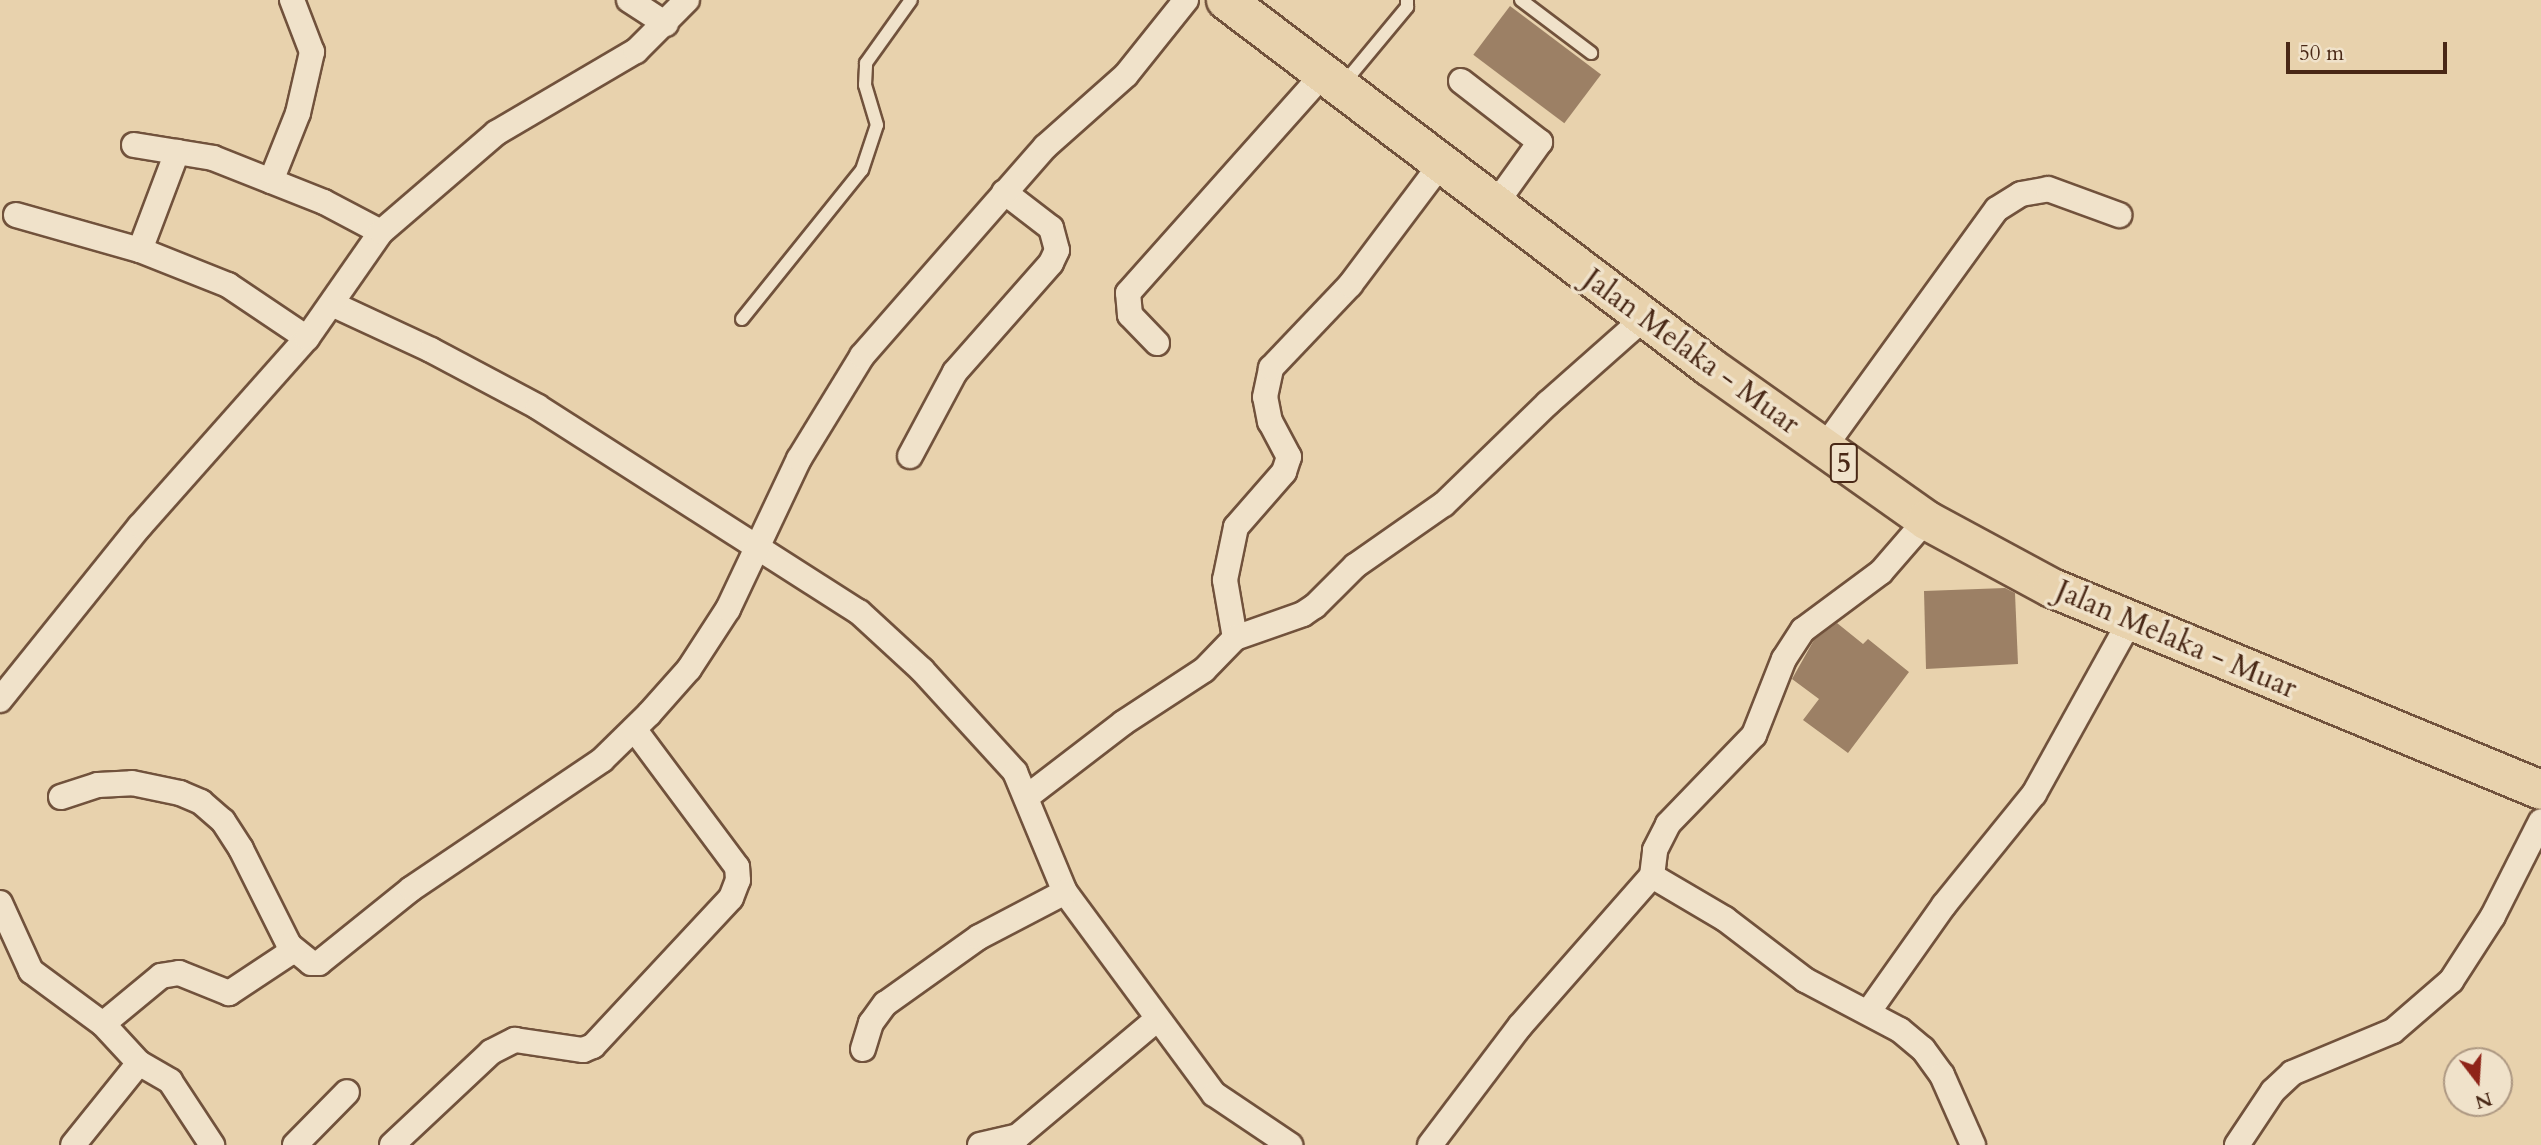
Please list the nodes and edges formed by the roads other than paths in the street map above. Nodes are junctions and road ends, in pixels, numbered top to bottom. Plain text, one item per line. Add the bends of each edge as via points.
1 (292, 0) edge
2 (629, 0) edge
3 (687, 0) edge
4 (911, 0) edge
5 (1186, 0) edge
6 (1226, 0) edge
7 (1407, 0) edge
8 (1521, 0) edge
9 (666, 24) junction
10 (1591, 52) dead end
11 (1461, 81) dead end
12 (1331, 82) junction
13 (134, 145) dead end
14 (177, 152) junction
15 (1440, 165) junction
16 (271, 181) junction
17 (1004, 192) junction
18 (1494, 206) junction
19 (16, 215) dead end
20 (2119, 215) dead end
21 (381, 232) junction
22 (140, 250) junction
23 (332, 304) junction
24 (742, 318) dead end
25 (1644, 318) junction
26 (307, 338) junction
27 (1157, 343) dead end
28 (1824, 449) junction
29 (910, 456) dead end
30 (1926, 520) junction
31 (759, 550) junction
32 (2130, 621) junction
33 (1235, 638) junction
34 (0, 700) edge
35 (634, 729) junction
36 (2541, 790) edge
37 (1028, 796) junction
38 (61, 797) dead end
39 (2541, 821) edge
40 (1652, 876) junction
41 (1065, 892) junction
42 (0, 903) edge
43 (289, 945) junction
44 (1869, 1012) junction
45 (1156, 1020) junction
46 (103, 1024) junction
47 (863, 1049) dead end
48 (139, 1063) junction
49 (347, 1092) dead end
50 (73, 1145) edge
51 (212, 1145) edge
52 (295, 1145) edge
53 (392, 1145) edge
54 (980, 1145) edge
55 (1290, 1145) edge
56 (1430, 1145) edge
57 (1973, 1145) edge
58 (2237, 1145) edge

1 - 16 street via 312,52 298,113
2 - 9 street
3 - 9 street
4 - 24 lane via 866,64 865,85 877,125 862,170
5 - 17 street via 1126,75 1045,147
6 - 12 main road, Jalan Melaka - Muar / 5
7 - 12 lane via 1408,6
8 - 10 lane
9 - 21 street via 636,51 496,133
11 - 18 street via 1539,142
12 - 15 main road, Jalan Melaka - Muar / 5
12 - 27 street via 1128,293 1130,316
13 - 14 street
14 - 16 street via 213,158
14 - 22 street
15 - 18 main road, Jalan Melaka - Muar / 5
15 - 33 street via 1350,285 1271,368 1265,397 1270,422 1289,457 1284,472 1236,527 1225,580
16 - 21 street
17 - 29 street via 1051,228 1057,250 1051,263 954,372
17 - 31 street via 862,356 799,459
18 - 25 main road, Jalan Melaka - Muar / 5
19 - 22 street
20 - 28 street via 2048,189 2021,194 1997,208
21 - 23 street
22 - 26 street via 228,285
23 - 26 street
23 - 31 street via 538,407 622,457
25 - 28 main road, Jalan Melaka - Muar / 5
25 - 33 street via 1444,504 1355,566 1315,606
26 - 34 street via 140,526
28 - 30 main road, Jalan Melaka - Muar / 5
30 - 32 main road, Jalan Melaka - Muar / 5 via 2027,576
30 - 40 street via 1881,572 1802,631 1784,659 1754,735 1668,824 1656,850
31 - 35 street via 689,669
31 - 37 street via 859,612 922,670 1015,772
32 - 36 main road, Jalan Melaka - Muar / 5
32 - 44 street via 2034,794 1944,905
33 - 37 street via 1204,670 1123,723
35 - 43 street via 602,760 411,889 318,963 311,963
35 - 53 street via 737,867 738,880 730,898 593,1046 583,1050 515,1040 491,1052
37 - 41 street
38 - 43 street via 98,785 132,783 201,802 223,821 241,849
39 - 58 street via 2493,916 2451,981 2393,1031 2292,1073 2273,1091
40 - 44 street via 1725,919 1805,979
40 - 56 street via 1520,1026
41 - 45 street
41 - 47 street via 979,937 893,998 871,1023
42 - 46 street via 32,971
43 - 46 street via 288,954 229,993 179,973 161,976
44 - 57 street via 1923,1049 1942,1075
45 - 54 street via 1018,1136
45 - 55 street via 1214,1094
46 - 48 street
48 - 50 street
48 - 51 street via 170,1081
49 - 52 street

